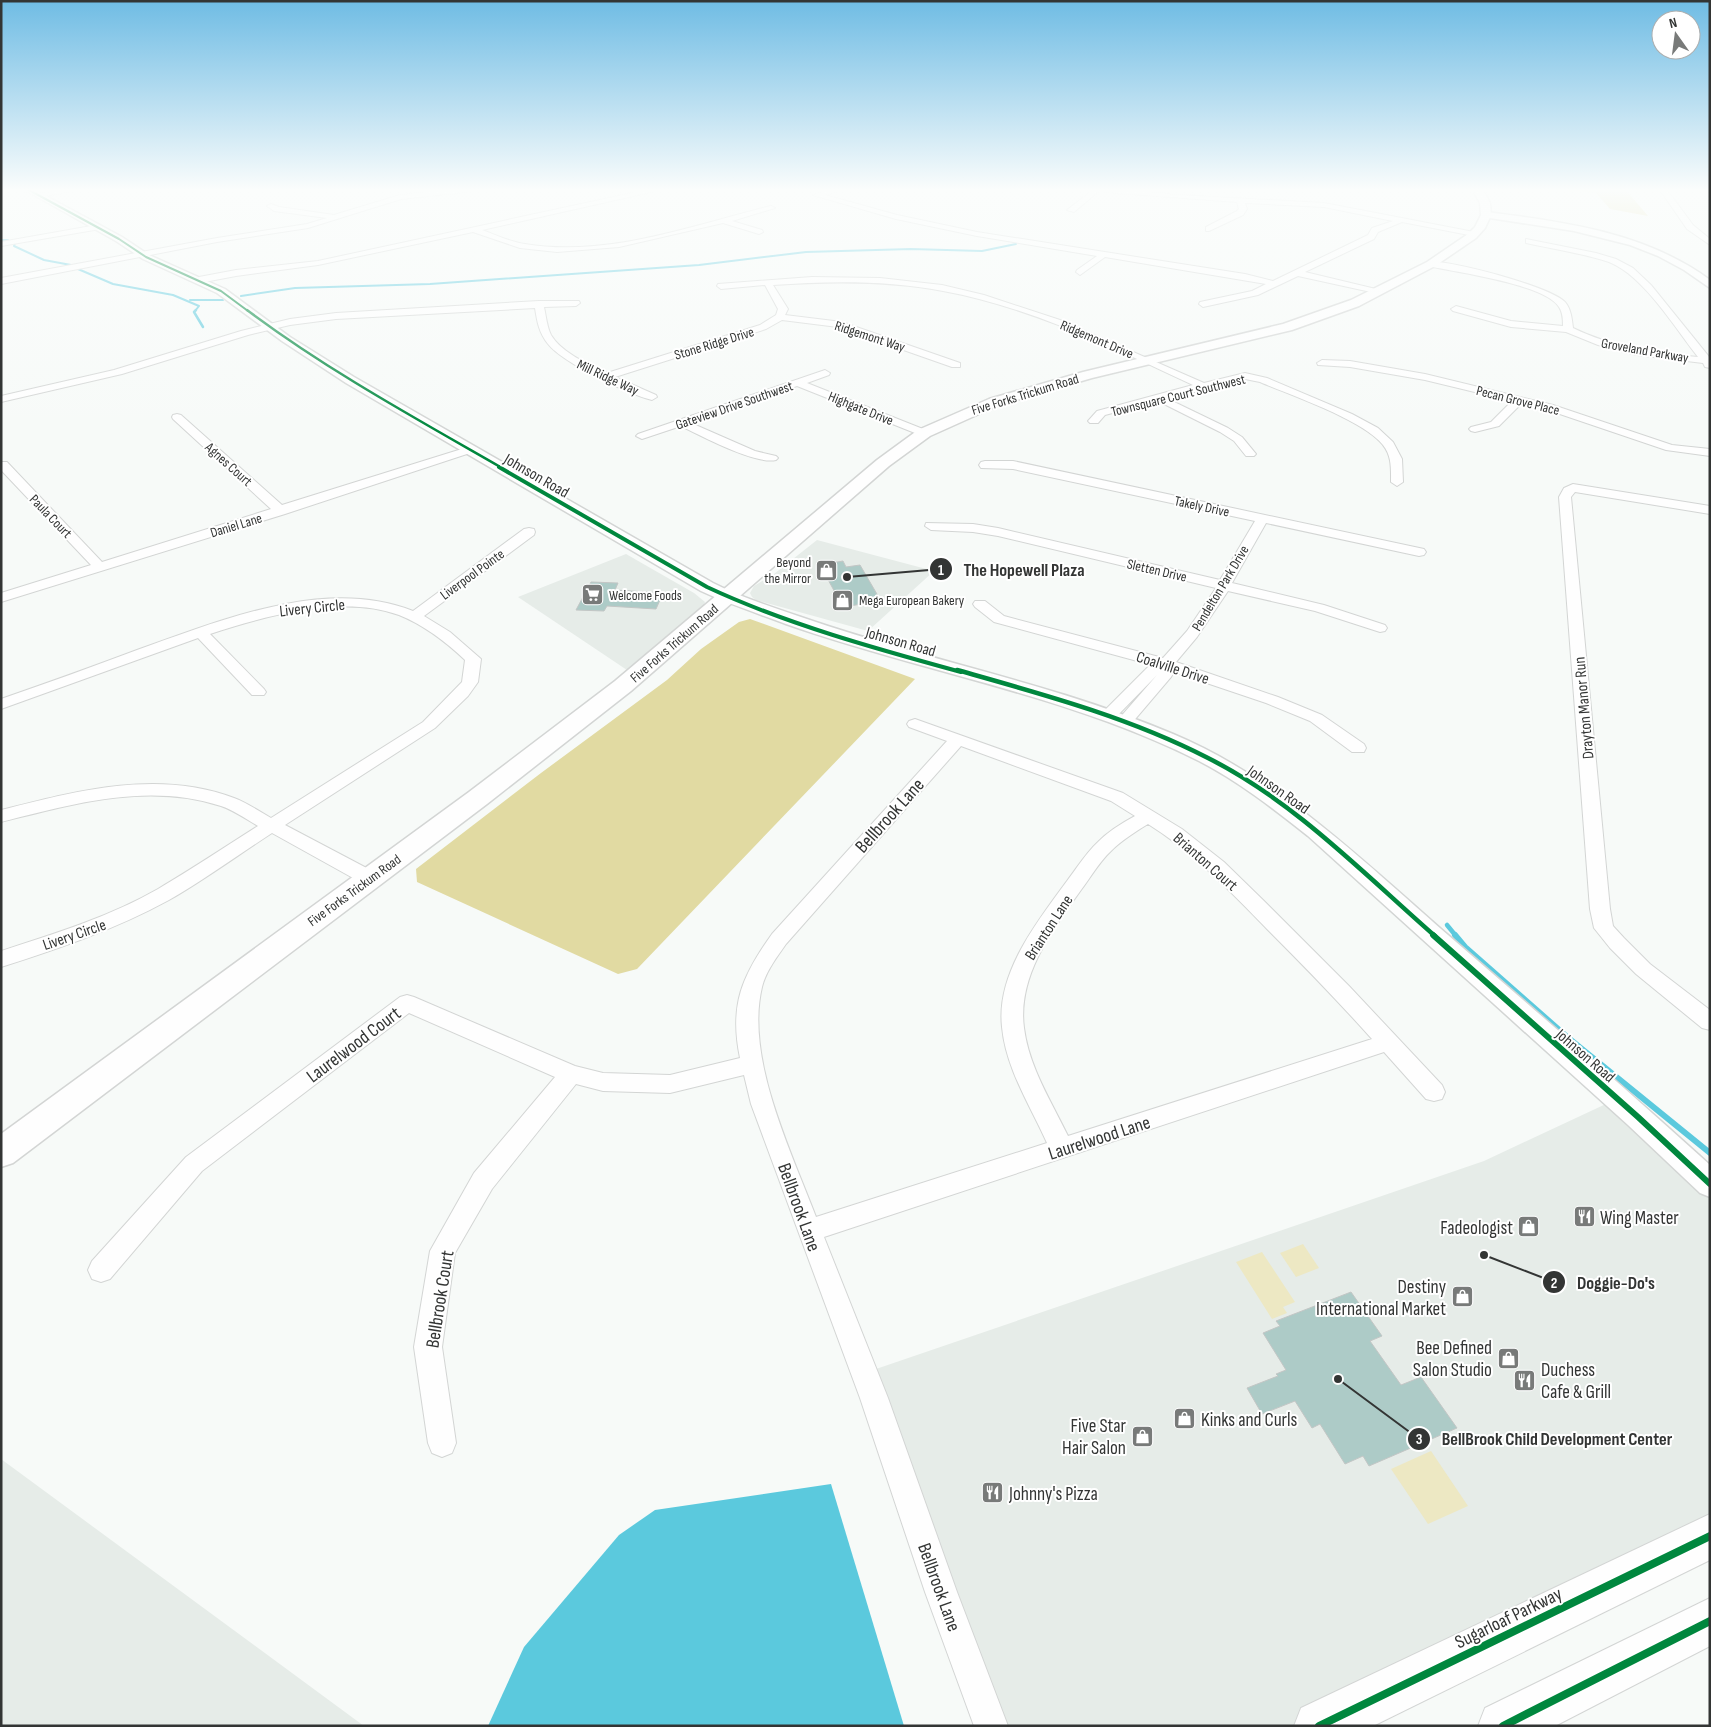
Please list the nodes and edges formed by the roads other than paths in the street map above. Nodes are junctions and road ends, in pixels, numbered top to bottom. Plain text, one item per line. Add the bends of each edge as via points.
1 (55, 271) edge
2 (178, 271) edge
3 (248, 271) edge
4 (1204, 271) edge
5 (1302, 271) edge
6 (1418, 271) edge
7 (1463, 271) edge
8 (1631, 271) edge
9 (1689, 271) edge
10 (1297, 273) junction
11 (200, 280) junction
12 (1, 281) edge
13 (767, 282) junction
14 (1275, 284) junction
15 (1710, 285) edge
16 (721, 286) dead end
17 (1377, 292) junction
18 (576, 303) dead end
19 (539, 304) junction
20 (1203, 304) dead end
21 (1456, 309) dead end
22 (780, 318) junction
23 (270, 326) junction
24 (1568, 329) junction
25 (1149, 361) junction
26 (1708, 362) edge
27 (1322, 363) dead end
28 (956, 365) dead end
29 (825, 373) dead end
30 (608, 376) junction
31 (798, 383) junction
32 (1203, 386) junction
33 (652, 397) dead end
34 (1158, 398) junction
35 (1, 399) edge
36 (1519, 400) junction
37 (178, 418) dead end
38 (1094, 421) dead end
39 (682, 423) junction
40 (1475, 428) dead end
41 (924, 433) junction
42 (642, 436) dead end
43 (469, 450) junction
44 (1710, 453) edge
45 (1250, 454) dead end
46 (772, 458) dead end
47 (3, 465) dead end
48 (985, 465) dead end
49 (1397, 482) dead end
50 (1710, 510) edge
51 (281, 511) junction
52 (1262, 518) junction
53 (931, 526) dead end
54 (530, 532) dead end
55 (1419, 552) dead end
56 (100, 567) junction
57 (1224, 586) junction
58 (728, 597) junction
59 (1, 598) edge
60 (980, 604) dead end
61 (415, 616) junction
62 (1380, 628) dead end
63 (200, 632) junction
64 (1166, 664) junction
65 (258, 692) dead end
66 (1, 704) edge
67 (1117, 718) junction
68 (915, 724) dead end
69 (958, 739) junction
70 (1358, 748) dead end
71 (1, 816) edge
72 (1148, 816) junction
73 (272, 825) junction
74 (370, 878) junction
75 (1, 958) edge
76 (1710, 1022) edge
77 (1389, 1042) junction
78 (752, 1064) junction
79 (571, 1074) junction
80 (1434, 1092) dead end
81 (1062, 1148) junction
82 (1, 1153) edge
83 (1710, 1184) edge
84 (809, 1231) junction
85 (101, 1270) dead end
86 (442, 1443) dead end
87 (1710, 1536) edge
88 (1710, 1621) edge
89 (991, 1726) edge
90 (1319, 1726) edge
91 (1503, 1726) edge

1 - 12 street
2 - 11 street, Johnson Road
3 - 11 street
4 - 14 street
5 - 10 street
6 - 17 main road, Five Forks Trickum Road
7 - 24 street via 1544,293 1560,302 1566,311
8 - 26 street via 1648,287
9 - 15 street
10 - 14 street
10 - 17 street
11 - 23 street, Johnson Road via 226,294
13 - 16 street, Ridgemont Drive
13 - 22 street via 783,308
13 - 25 street, Ridgemont Drive via 867,279 943,288 1029,312 1101,338
14 - 20 street via 1245,296
17 - 25 main road, Five Forks Trickum Road via 1340,310 1296,325
18 - 19 street
19 - 23 street via 317,317
19 - 30 street, Mill Ridge Way via 546,336 558,349 580,365
21 - 24 street via 1516,326
22 - 28 street, Ridgemont Way via 839,324
22 - 30 street, Stone Ridge Drive via 763,327
23 - 35 street via 132,368
23 - 43 street, Johnson Road via 350,380
24 - 26 street, Groveland Parkway via 1607,345
25 - 32 street, Ridgemont Drive
25 - 41 main road, Five Forks Trickum Road via 994,402
27 - 36 street, Pecan Grove Place via 1350,364 1425,377
29 - 31 street, Gateview Drive Southwest
30 - 33 street, Mill Ridge Way
31 - 39 street, Gateview Drive Southwest
31 - 41 street, Highgate Drive
32 - 34 street, Townsquare Court Southwest
32 - 49 street, Townsquare Court Southwest via 1234,378 1255,377 1348,416 1374,430 1389,444 1396,459
34 - 38 street, Townsquare Court Southwest via 1101,413
34 - 45 street via 1231,434
36 - 40 street via 1495,424
36 - 44 street, Pecan Grove Place via 1670,448
37 - 51 street, Agnes Court
39 - 42 street, Gateview Drive Southwest
39 - 46 street via 752,454
41 - 58 main road, Five Forks Trickum Road via 876,469
43 - 51 street, Daniel Lane
43 - 58 street, Johnson Road
47 - 56 street, Paula Court
48 - 52 street, Takely Drive via 1013,465
50 - 76 street, Drayton Manor Run via 1574,488 1565,497 1604,928 1643,969
51 - 56 street, Daniel Lane
52 - 55 street, Takely Drive
52 - 57 street, Pendelton Park Drive
53 - 57 street, Sletten Drive via 989,530
54 - 61 street, Liverpool Pointe
56 - 59 street, Daniel Lane
57 - 62 street, Sletten Drive via 1319,608
57 - 64 street, Pendelton Park Drive via 1192,634
58 - 67 street, Johnson Road via 871,646
58 - 74 main road, Five Forks Trickum Road via 623,686
60 - 64 street, Coalville Drive via 999,619
61 - 63 street, Livery Circle via 391,608 347,602 320,603 258,614
61 - 73 street, Livery Circle via 473,659 470,682 429,725
63 - 65 street
63 - 66 street, Livery Circle
64 - 67 street via 1166,674
64 - 70 street, Coalville Drive via 1316,718
67 - 83 street, Johnson Road via 1207,757 1244,778 1316,831
68 - 69 street, Brianton Court
69 - 72 street, Brianton Court via 1117,797
69 - 78 street, Bellbrook Lane via 797,918 762,964 752,985 747,1010
71 - 73 street via 121,790 178,790 228,802
72 - 77 street, Brianton Court via 1176,833 1217,867
72 - 81 street, Brianton Lane via 1102,847 1031,950 1014,992 1012,1019 1018,1050 1031,1088
73 - 74 street
73 - 75 street, Livery Circle via 129,914
74 - 82 main road, Five Forks Trickum Road
77 - 80 street, Brianton Court
77 - 81 street, Laurelwood Lane
78 - 79 street, Laurelwood Court via 670,1084 603,1082
78 - 84 street, Bellbrook Lane via 762,1104
79 - 85 street, Laurelwood Court via 407,1003 194,1164
79 - 86 street, Bellbrook Court via 483,1180 443,1251 428,1347
81 - 84 street, Laurelwood Lane
84 - 89 street, Bellbrook Lane via 874,1398
87 - 90 main road, Sugarloaf Parkway
88 - 91 main road

